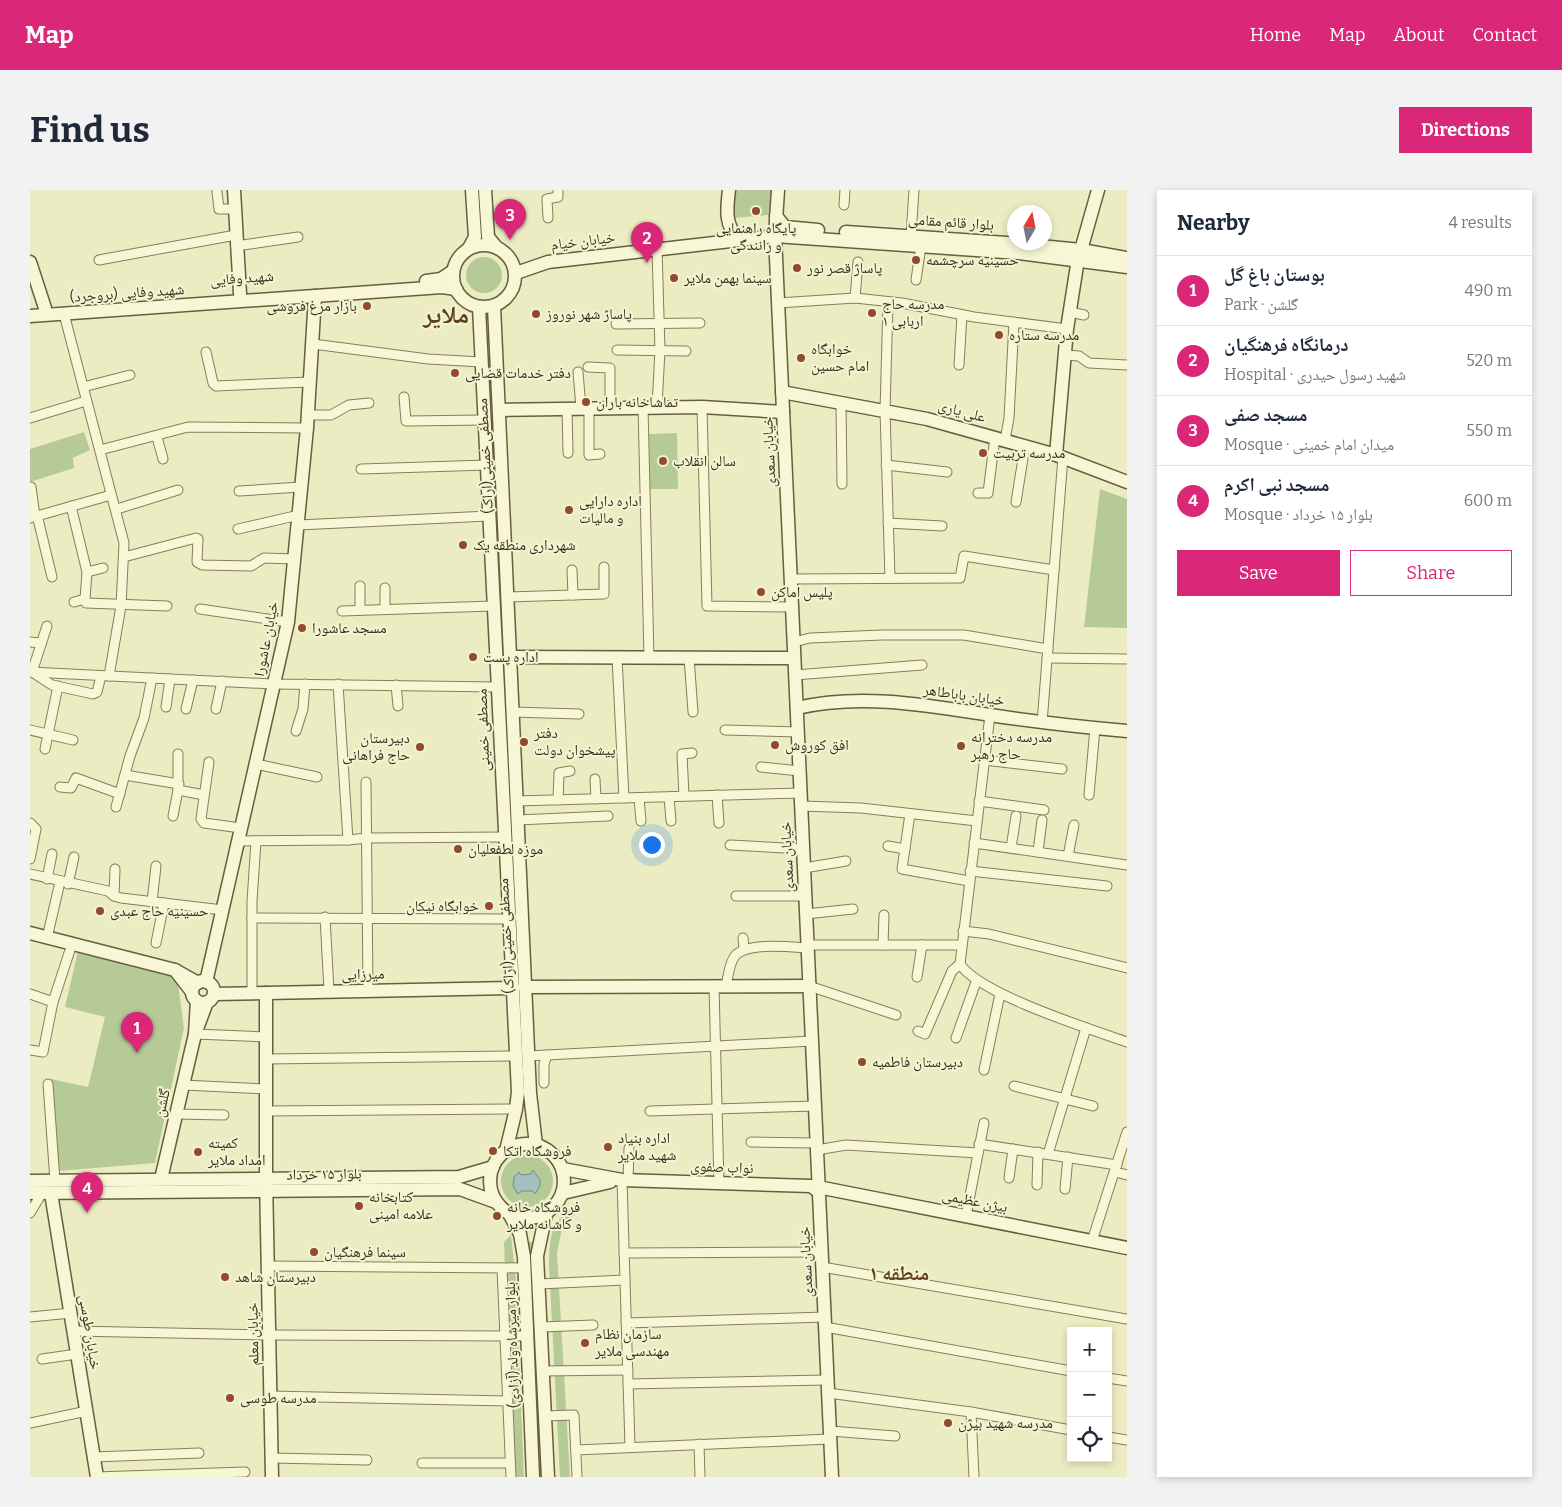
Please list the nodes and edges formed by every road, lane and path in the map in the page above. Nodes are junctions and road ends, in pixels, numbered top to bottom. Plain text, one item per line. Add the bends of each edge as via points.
1 (234, 190) edge
2 (472, 190) edge
3 (484, 190) edge
4 (558, 190) edge
5 (729, 190) edge
6 (778, 190) edge
7 (845, 190) edge
8 (914, 190) edge
9 (1098, 190) edge
10 (217, 192) dead end
11 (844, 205) dead end
12 (234, 209) junction
13 (776, 216) junction
14 (548, 218) dead end
15 (775, 236) junction
16 (911, 236) junction
17 (298, 237) dead end
18 (745, 238) junction
19 (236, 241) junction
20 (921, 246) junction
21 (1004, 247) junction
22 (469, 248) junction
23 (497, 248) junction
24 (657, 249) junction
25 (776, 253) junction
26 (1080, 255) junction
27 (1127, 258) edge
28 (99, 260) dead end
29 (30, 262) edge
30 (858, 262) dead end
31 (1127, 267) edge
32 (453, 271) junction
33 (516, 273) junction
34 (916, 280) dead end
35 (456, 290) junction
36 (240, 294) junction
37 (315, 296) junction
38 (855, 298) junction
39 (888, 302) junction
40 (778, 304) junction
41 (494, 306) junction
42 (479, 307) junction
43 (30, 308) edge
44 (46, 308) junction
45 (1070, 312) junction
46 (64, 314) junction
47 (962, 315) junction
48 (1084, 315) dead end
49 (30, 316) edge
50 (1014, 322) junction
51 (659, 323) junction
52 (700, 323) dead end
53 (616, 324) dead end
54 (1067, 329) junction
55 (313, 344) junction
56 (617, 350) dead end
57 (660, 350) junction
58 (686, 351) dead end
59 (206, 352) dead end
60 (1065, 355) junction
61 (481, 362) junction
62 (1127, 365) edge
63 (959, 366) dead end
64 (588, 367) dead end
65 (578, 372) dead end
66 (130, 376) dead end
67 (310, 382) junction
68 (83, 387) junction
69 (782, 392) junction
70 (404, 397) dead end
71 (86, 401) junction
72 (841, 402) junction
73 (370, 403) dead end
74 (610, 407) junction
75 (643, 407) junction
76 (657, 407) junction
77 (702, 407) junction
78 (567, 408) junction
79 (585, 408) junction
80 (499, 410) junction
81 (885, 411) junction
82 (783, 412) junction
83 (30, 418) edge
84 (484, 420) junction
85 (307, 421) junction
86 (157, 437) junction
87 (1000, 439) junction
88 (1025, 446) junction
89 (100, 450) junction
90 (568, 452) dead end
91 (600, 454) dead end
92 (1060, 456) junction
93 (162, 459) dead end
94 (486, 465) junction
95 (886, 465) junction
96 (362, 469) dead end
97 (947, 472) dead end
98 (1127, 482) edge
99 (842, 484) dead end
100 (31, 487) edge
101 (301, 487) junction
102 (178, 490) dead end
103 (239, 491) dead end
104 (978, 493) dead end
105 (111, 494) junction
106 (1016, 502) dead end
107 (71, 506) junction
108 (116, 509) junction
109 (34, 516) edge
110 (489, 516) junction
111 (298, 520) junction
112 (888, 523) junction
113 (942, 526) dead end
114 (238, 529) dead end
115 (124, 557) junction
116 (294, 559) junction
117 (604, 567) dead end
118 (103, 568) dead end
119 (572, 570) dead end
120 (1054, 570) junction
121 (87, 572) junction
122 (52, 577) dead end
123 (890, 578) junction
124 (791, 579) junction
125 (360, 586) dead end
126 (384, 588) dead end
127 (573, 595) junction
128 (507, 597) junction
129 (84, 599) junction
130 (74, 602) dead end
131 (121, 606) junction
132 (167, 606) dead end
133 (493, 606) junction
134 (792, 608) junction
135 (200, 609) dead end
136 (386, 609) junction
137 (360, 610) junction
138 (342, 611) dead end
139 (288, 622) junction
140 (48, 626) dead end
141 (30, 642) edge
142 (794, 642) junction
143 (41, 643) junction
144 (1048, 653) junction
145 (510, 657) junction
146 (617, 657) junction
147 (650, 657) junction
148 (689, 657) junction
149 (794, 658) junction
150 (1127, 659) edge
151 (922, 665) dead end
152 (31, 672) edge
153 (795, 675) junction
154 (105, 676) junction
155 (152, 678) junction
156 (170, 679) junction
157 (193, 680) junction
158 (222, 681) junction
159 (274, 684) junction
160 (305, 684) junction
161 (338, 684) junction
162 (396, 685) junction
163 (58, 686) junction
164 (498, 686) junction
165 (398, 706) dead end
166 (166, 707) dead end
167 (797, 708) junction
168 (186, 709) dead end
169 (216, 709) dead end
170 (512, 712) junction
171 (693, 712) dead end
172 (579, 714) dead end
173 (990, 715) junction
174 (1042, 723) junction
175 (1095, 728) junction
176 (30, 730) edge
177 (725, 730) dead end
178 (296, 731) dead end
179 (1127, 731) edge
180 (798, 732) junction
181 (49, 735) junction
182 (73, 740) dead end
183 (45, 749) dead end
184 (692, 753) dead end
185 (178, 754) dead end
186 (984, 760) junction
187 (209, 762) dead end
188 (256, 764) junction
189 (761, 767) dead end
190 (1062, 769) dead end
191 (570, 771) dead end
192 (800, 771) junction
193 (125, 775) junction
194 (317, 777) dead end
195 (595, 779) dead end
196 (366, 782) dead end
197 (60, 787) dead end
198 (178, 787) junction
199 (801, 793) junction
200 (120, 794) junction
201 (204, 795) junction
202 (717, 795) junction
203 (1089, 795) dead end
204 (684, 796) junction
205 (670, 797) junction
206 (624, 798) junction
207 (639, 798) junction
208 (596, 799) junction
209 (558, 800) junction
210 (516, 801) junction
211 (979, 801) junction
212 (801, 806) junction
213 (116, 807) dead end
214 (1044, 810) dead end
215 (910, 814) junction
216 (172, 816) dead end
217 (608, 816) dead end
218 (1016, 816) dead end
219 (517, 820) junction
220 (1042, 820) dead end
221 (641, 821) dead end
222 (671, 821) dead end
223 (977, 821) junction
224 (30, 823) edge
225 (718, 823) dead end
226 (1074, 825) dead end
227 (240, 834) junction
228 (504, 837) junction
229 (367, 838) junction
230 (348, 840) junction
231 (256, 841) junction
232 (974, 843) junction
233 (730, 845) dead end
234 (888, 846) dead end
235 (1011, 848) junction
236 (803, 849) junction
237 (905, 849) junction
238 (1038, 852) junction
239 (52, 854) dead end
240 (1068, 856) junction
241 (74, 857) dead end
242 (30, 859) edge
243 (846, 861) dead end
244 (1127, 865) edge
245 (156, 866) dead end
246 (804, 868) junction
247 (115, 869) dead end
248 (970, 871) junction
249 (30, 874) edge
250 (47, 879) junction
251 (969, 881) junction
252 (64, 883) junction
253 (1107, 886) dead end
254 (114, 896) junction
255 (736, 896) dead end
256 (805, 896) junction
257 (152, 902) junction
258 (164, 904) junction
259 (853, 909) dead end
260 (223, 910) junction
261 (806, 914) junction
262 (884, 915) dead end
263 (324, 917) junction
264 (252, 918) junction
265 (368, 919) junction
266 (509, 919) junction
267 (962, 931) junction
268 (30, 933) edge
269 (47, 938) junction
270 (743, 938) dead end
271 (156, 942) dead end
272 (72, 944) junction
273 (884, 945) junction
274 (922, 945) junction
275 (961, 945) junction
276 (808, 947) junction
277 (744, 949) junction
278 (960, 964) junction
279 (1127, 968) edge
280 (917, 977) dead end
281 (976, 982) junction
282 (720, 986) junction
283 (810, 986) junction
284 (519, 988) junction
285 (368, 991) junction
286 (202, 992) junction
287 (328, 992) junction
288 (252, 993) junction
289 (266, 993) junction
290 (30, 994) edge
291 (1000, 994) junction
292 (53, 1002) junction
293 (896, 1015) dead end
294 (1086, 1028) junction
295 (918, 1032) dead end
296 (195, 1034) junction
297 (266, 1037) junction
298 (956, 1038) dead end
299 (812, 1041) junction
300 (1127, 1042) edge
301 (716, 1046) junction
302 (30, 1050) edge
303 (547, 1055) junction
304 (522, 1056) junction
305 (266, 1059) junction
306 (984, 1070) dead end
307 (544, 1083) dead end
308 (48, 1084) dead end
309 (183, 1085) junction
310 (1014, 1086) dead end
311 (266, 1089) junction
312 (1065, 1098) junction
313 (815, 1106) junction
314 (1092, 1106) dead end
315 (516, 1109) junction
316 (717, 1109) junction
317 (266, 1111) junction
318 (650, 1111) dead end
319 (176, 1114) junction
320 (224, 1115) dead end
321 (984, 1123) dead end
322 (1126, 1136) edge
323 (751, 1142) dead end
324 (536, 1145) junction
325 (817, 1146) junction
326 (629, 1148) dead end
327 (978, 1149) junction
328 (1014, 1149) junction
329 (506, 1151) junction
330 (1043, 1153) junction
331 (1068, 1157) junction
332 (493, 1167) junction
333 (1116, 1168) junction
334 (563, 1169) junction
335 (1127, 1175) edge
336 (1009, 1178) dead end
337 (161, 1179) junction
338 (626, 1180) junction
339 (30, 1181) edge
340 (719, 1184) junction
341 (266, 1185) junction
342 (1037, 1185) dead end
343 (1065, 1189) dead end
344 (45, 1190) edge
345 (819, 1192) junction
346 (563, 1193) junction
347 (496, 1202) junction
348 (30, 1213) edge
349 (546, 1214) junction
350 (510, 1215) junction
351 (966, 1216) junction
352 (1092, 1241) junction
353 (1127, 1248) edge
354 (822, 1252) junction
355 (624, 1253) junction
356 (268, 1266) junction
357 (822, 1267) junction
358 (502, 1268) junction
359 (524, 1268) junction
360 (625, 1280) junction
361 (539, 1284) junction
362 (71, 1314) junction
363 (30, 1316) edge
364 (1127, 1319) edge
365 (825, 1322) junction
366 (626, 1323) junction
367 (593, 1325) dead end
368 (541, 1327) junction
369 (74, 1331) junction
370 (269, 1335) junction
371 (505, 1336) junction
372 (527, 1336) junction
373 (77, 1354) junction
374 (42, 1359) dead end
375 (628, 1370) junction
376 (1067, 1370) edge
377 (543, 1371) junction
378 (1112, 1379) edge
379 (1127, 1381) edge
380 (628, 1384) junction
381 (828, 1386) junction
382 (270, 1396) junction
383 (507, 1400) junction
384 (87, 1411) junction
385 (971, 1412) junction
386 (545, 1416) junction
387 (30, 1423) edge
388 (1067, 1429) edge
389 (830, 1435) junction
390 (895, 1436) dead end
391 (1112, 1438) edge
392 (1127, 1440) edge
393 (699, 1444) junction
394 (630, 1448) junction
395 (576, 1450) junction
396 (199, 1453) dead end
397 (94, 1457) junction
398 (271, 1458) junction
399 (367, 1460) dead end
400 (422, 1463) dead end
401 (510, 1463) junction
402 (245, 1472) dead end
403 (198, 1475) edge
404 (97, 1477) edge
405 (272, 1477) edge
406 (511, 1477) edge
407 (534, 1477) edge
408 (548, 1477) edge
409 (577, 1477) edge
410 (700, 1477) edge
411 (832, 1477) edge
412 (974, 1477) edge

1 - 12 main road
2 - 22 main road via 475,237
3 - 23 main road via 488,237
4 - 14 street via 558,197 547,199
5 - 18 main road via 728,223 731,233
6 - 13 main road, خیابان سعدی
7 - 11 street
8 - 16 street
9 - 26 main road
10 - 12 street via 219,208
12 - 19 main road
13 - 15 main road, خیابان سعدی
13 - 16 main road, بلوار قائم مقامی via 785,227
15 - 18 main road, خیابان خیام
15 - 20 main road, بلوار قائم مقامی
15 - 25 main road, خیابان سعدی
16 - 21 main road, بلوار قائم مقامی
17 - 19 street
18 - 24 main road, خیابان خیام
18 - 25 main road via 766,243
19 - 28 street
19 - 36 main road
20 - 21 main road, بلوار قائم مقامی
20 - 34 street
21 - 26 main road, بلوار قائم مقامی
22 - 23 main road via 486,245
22 - 32 main road via 457,260
23 - 33 main road via 510,257
24 - 33 main road, خیابان خیام via 548,262
24 - 51 street
25 - 40 main road, خیابان سعدی
26 - 27 main road, بلوار قائم مقامی
26 - 31 main road, بلوار قائم مقامی
26 - 45 main road
29 - 44 main road
30 - 38 street
32 - 35 main road
32 - 36 main road, شهید وفایی via 441,279
33 - 41 main road via 509,295
35 - 37 main road via 442,288
35 - 42 main road via 466,302
36 - 44 main road, شهید وفایی
37 - 46 main road, شهید وفایی (بروجرد)
37 - 55 main road, خیابان عاشورا
38 - 39 street
38 - 40 street
39 - 47 street
39 - 81 street
40 - 69 main road, خیابان سعدی
41 - 42 main road
41 - 80 main road, مصطفی خمینی(اراک)
42 - 61 main road, مصطفی خمینی
43 - 44 main road, شهید وفایی
45 - 48 street
45 - 54 main road
46 - 49 main road, شهید وفایی (بروجرد)
46 - 68 street
47 - 50 street
47 - 63 street
50 - 54 street
50 - 87 street via 1009,418
51 - 52 street
51 - 53 street
51 - 57 street
54 - 60 main road
55 - 61 street
55 - 67 main road, خیابان عاشورا
56 - 57 street
57 - 58 street
57 - 76 street
59 - 67 street via 216,386
60 - 62 street via 1079,356 1090,363
60 - 92 main road
61 - 84 main road, مصطفی خمینی
64 - 74 street via 610,368
65 - 79 street
66 - 68 street
67 - 85 main road, خیابان عاشورا
68 - 71 street
69 - 72 main road, علی یاری
69 - 82 main road, خیابان سعدی
70 - 84 street via 406,421
71 - 83 street
71 - 89 street
72 - 81 main road, علی یاری
72 - 99 street
73 - 85 street via 348,405 331,415
74 - 75 main road
74 - 79 main road
75 - 76 main road
75 - 147 street
76 - 77 main road
77 - 82 main road
77 - 134 street via 707,606
78 - 79 main road
78 - 80 main road
78 - 90 street
79 - 91 street via 589,455
80 - 128 main road, مصطفی خمینی(اراک)
81 - 87 main road, علی یاری
81 - 95 street
82 - 124 main road, خیابان سعدی
84 - 94 main road, مصطفی خمینی
85 - 86 street via 188,427
85 - 101 main road, خیابان عاشورا
86 - 89 street
86 - 93 street
87 - 88 main road, علی یاری
87 - 104 street via 988,493
88 - 92 main road, علی یاری
88 - 106 street
89 - 105 street
92 - 98 main road, علی یاری
92 - 120 street
94 - 96 street
94 - 110 main road, مصطفی خمینی
95 - 97 street
95 - 112 street
100 - 109 street
101 - 103 street
101 - 111 main road, خیابان عاشورا
102 - 108 street
105 - 107 street
105 - 108 street
107 - 109 street
107 - 121 street
108 - 115 street
109 - 122 street
110 - 111 street
110 - 133 main road, مصطفی خمینی
111 - 114 street
111 - 116 main road, خیابان عاشورا
112 - 113 street
112 - 123 street
115 - 116 street via 196,538 197,562 202,565 250,566 263,559
115 - 131 street
116 - 139 main road, خیابان عاشورا
117 - 127 street via 604,594
118 - 121 street
119 - 127 street
120 - 123 street via 964,556 960,578
120 - 144 street
121 - 129 street
123 - 124 street
124 - 134 main road, خیابان سعدی
125 - 137 street
126 - 136 street
127 - 128 street
128 - 145 main road, مصطفی خمینی(اراک)
129 - 130 street
129 - 131 street via 89,604
131 - 132 street
131 - 154 street
133 - 136 street
133 - 164 main road, مصطفی خمینی
134 - 142 main road, خیابان سعدی
135 - 139 street
136 - 137 street
137 - 138 street
139 - 159 main road, خیابان عاشورا
140 - 143 street
141 - 143 street
142 - 144 street via 810,638 882,635 964,635
142 - 149 main road, خیابان سعدی
143 - 152 street
144 - 150 street
144 - 174 street
145 - 146 main road
145 - 170 main road, مصطفی خمینی(اراک)
146 - 147 main road
146 - 206 street
147 - 148 main road
148 - 149 main road
148 - 171 street
149 - 153 main road, خیابان سعدی
151 - 153 street
152 - 154 street
152 - 163 street
153 - 167 main road, خیابان سعدی
154 - 155 street
154 - 163 street via 96,694
155 - 156 street
155 - 193 street via 144,718
156 - 157 street
156 - 166 street
157 - 158 street
157 - 168 street
158 - 159 street
158 - 169 street
159 - 160 street
159 - 188 main road, خیابان عاشورا
160 - 161 street
160 - 178 street via 303,709
161 - 162 street
161 - 230 street
162 - 164 street
162 - 165 street
163 - 181 street
164 - 228 main road, مصطفی خمینی
167 - 173 main road, خیابان باباطاهر via 824,702 864,701 944,707
167 - 180 main road, خیابان سعدی
170 - 172 street
170 - 210 main road, مصطفی خمینی(اراک)
173 - 174 main road, خیابان باباطاهر
173 - 186 street
174 - 175 main road, خیابان باباطاهر
175 - 179 main road, خیابان باباطاهر
175 - 203 street
176 - 181 street
177 - 180 street
180 - 192 main road, خیابان سعدی
181 - 182 street
181 - 183 street
184 - 204 street via 682,754
185 - 198 street
186 - 190 street
186 - 211 street
187 - 201 street
188 - 194 street
188 - 227 main road, خیابان عاشورا
189 - 192 street
191 - 209 street via 559,773
192 - 199 main road, خیابان سعدی
193 - 198 street
193 - 200 street
195 - 208 street
196 - 229 street
197 - 200 street via 71,788 76,778
198 - 201 street
198 - 216 street
199 - 202 street
199 - 212 main road, خیابان سعدی
200 - 213 street
201 - 227 street via 202,822
202 - 204 street
202 - 225 street
204 - 205 street
205 - 207 street
205 - 222 street
206 - 207 street
206 - 208 street
207 - 221 street
208 - 209 street
209 - 210 street
210 - 219 main road, مصطفی خمینی(اراک)
211 - 214 street
211 - 223 street
212 - 215 street
212 - 236 main road, خیابان سعدی
215 - 223 street
215 - 237 street
217 - 219 street
218 - 235 street
219 - 284 main road, مصطفی خمینی(اراک)
220 - 238 street
223 - 232 street
224 - 242 street via 36,829
226 - 240 street
227 - 231 street
227 - 260 main road, خیابان عاشورا
228 - 229 street
228 - 266 main road, مصطفی خمینی
229 - 230 street
229 - 265 street
230 - 231 street
231 - 264 street
232 - 235 street
232 - 248 street
233 - 236 street
234 - 237 street
235 - 238 street
236 - 246 main road, خیابان سعدی
237 - 251 street via 902,869
238 - 240 street
239 - 250 street
240 - 244 street
241 - 252 street
243 - 246 street
245 - 257 street
246 - 256 main road, خیابان سعدی
247 - 254 street
248 - 251 street
248 - 253 street
249 - 250 street
250 - 252 street
251 - 267 street
252 - 254 street via 108,891
252 - 269 street
254 - 257 street
255 - 256 street
256 - 261 main road, خیابان سعدی
257 - 258 street
258 - 260 street
258 - 271 street
259 - 261 street
260 - 286 main road, خیابان عاشورا
261 - 276 main road, خیابان سعدی
262 - 273 street
263 - 264 street
263 - 265 street
263 - 287 street
264 - 288 street
265 - 266 street
265 - 285 street
266 - 284 main road, مصطفی خمینی
267 - 275 street
267 - 279 street via 989,934
268 - 269 main road
269 - 272 main road
270 - 277 street
272 - 286 main road via 175,970
272 - 292 street
273 - 274 street
273 - 276 street
274 - 275 street
274 - 280 street
275 - 278 street
276 - 277 street
276 - 283 main road, خیابان سعدی
277 - 282 street via 734,958
278 - 281 street
278 - 295 street via 952,972 925,1034
281 - 291 street
281 - 298 street
282 - 283 main road, میرزایی
282 - 284 main road, میرزایی
282 - 301 street
283 - 293 street
283 - 299 main road, خیابان سعدی
284 - 285 main road, میرزایی
284 - 304 main road, مصطفی خمینی(اراک)
285 - 287 main road, میرزایی
286 - 288 main road, میرزایی
286 - 296 main road, گلشن
287 - 289 main road, میرزایی
288 - 289 main road, میرزایی
289 - 297 main road, خیابان معلم
290 - 292 street
291 - 294 street
291 - 306 street
292 - 302 street via 43,1052
294 - 300 street
294 - 312 street
296 - 297 street
296 - 309 main road, گلشن
297 - 305 main road, خیابان معلم
299 - 301 street
299 - 313 main road, خیابان سعدی
301 - 303 street
301 - 316 street
303 - 304 street
303 - 307 street
304 - 305 street
304 - 315 main road
304 - 324 main road, مصطفی خمینی(اراک)
305 - 311 main road, خیابان معلم
308 - 344 street
309 - 311 street
309 - 319 main road, گلشن
310 - 312 street
311 - 317 main road, خیابان معلم
312 - 314 street
312 - 330 street
313 - 316 street
313 - 325 main road, خیابان سعدی
315 - 317 street
315 - 329 main road
316 - 318 street
316 - 340 street
317 - 341 main road, خیابان معلم
319 - 320 street
319 - 337 main road, گلشن
321 - 327 street
322 - 333 street
323 - 325 street
324 - 329 main road via 520,1144
324 - 334 main road via 553,1154
325 - 327 street
325 - 345 main road, خیابان سعدی
326 - 338 street
327 - 328 street
327 - 351 street
328 - 330 street
328 - 336 street
329 - 332 main road
330 - 331 street
330 - 342 street
331 - 333 street
331 - 343 street
332 - 341 main road, بلوار ۱۵ خرداد via 459,1176
332 - 347 main road via 491,1191
333 - 335 street
333 - 352 street
334 - 338 main road
334 - 346 main road
337 - 341 main road, بلوار ۱۵ خرداد
337 - 344 main road, بلوار ۱۵ خرداد
338 - 340 main road, نواب صفوی
338 - 346 main road
338 - 355 street
339 - 344 main road, بلوار ۱۵ خرداد
340 - 345 main road, نواب صفوی via 811,1186
341 - 344 main road, بلوار ۱۵ خرداد
341 - 347 main road, بلوار ۱۵ خرداد via 460,1189
341 - 356 main road, خیابان معلم
344 - 348 street
344 - 362 main road, خیابان طوسی
345 - 351 main road, بیژن عظیمی via 823,1188
345 - 354 main road, خیابان سعدی
346 - 349 main road
347 - 350 main road
349 - 350 main road via 525,1218
349 - 361 main road, بلوار میرشاه ولد (آزادی) via 537,1256
350 - 359 main road, بلوار میرشاه ولد (آزادی) via 520,1234
351 - 352 main road, بیژن عظیمی
352 - 353 main road, بیژن عظیمی
354 - 355 street
354 - 357 main road, خیابان سعدی
355 - 360 street
356 - 358 street
356 - 370 main road, خیابان معلم
357 - 364 street
357 - 365 main road, خیابان سعدی
358 - 359 street
358 - 371 street
359 - 372 main road, بلوار میرشاه ولد (آزادی)
360 - 361 street
360 - 366 street
361 - 368 main road, بلوار میرشاه ولد (آزادی)
362 - 363 street
362 - 369 main road, خیابان طوسی
365 - 366 street
365 - 376 street
365 - 381 main road, خیابان سعدی
366 - 375 street
367 - 368 street
368 - 377 main road, بلوار میرشاه ولد (آزادی)
369 - 370 street
369 - 373 main road, خیابان طوسی
370 - 371 street
370 - 382 main road, خیابان معلم
371 - 372 street
371 - 383 street
372 - 407 main road, بلوار میرشاه ولد (آزادی)
373 - 374 street
373 - 384 main road, خیابان طوسی
375 - 377 street
375 - 380 street
377 - 386 main road, بلوار میرشاه ولد (آزادی)
378 - 379 street
380 - 381 street
380 - 394 street
381 - 385 street
381 - 389 main road, خیابان سعدی
382 - 383 street
382 - 398 main road, خیابان معلم
383 - 401 street
384 - 387 street
384 - 397 main road, خیابان طوسی
385 - 388 street
385 - 412 street
386 - 395 street via 574,1415
386 - 408 main road, بلوار میرشاه ولد (آزادی)
389 - 390 street
389 - 393 street
389 - 411 main road, خیابان سعدی
391 - 392 street
393 - 394 street
393 - 410 street
394 - 395 street
395 - 409 street
396 - 397 street
397 - 404 main road, خیابان طوسی
398 - 399 street
398 - 405 main road, خیابان معلم
400 - 401 street
401 - 406 street
402 - 403 street
403 - 404 street

